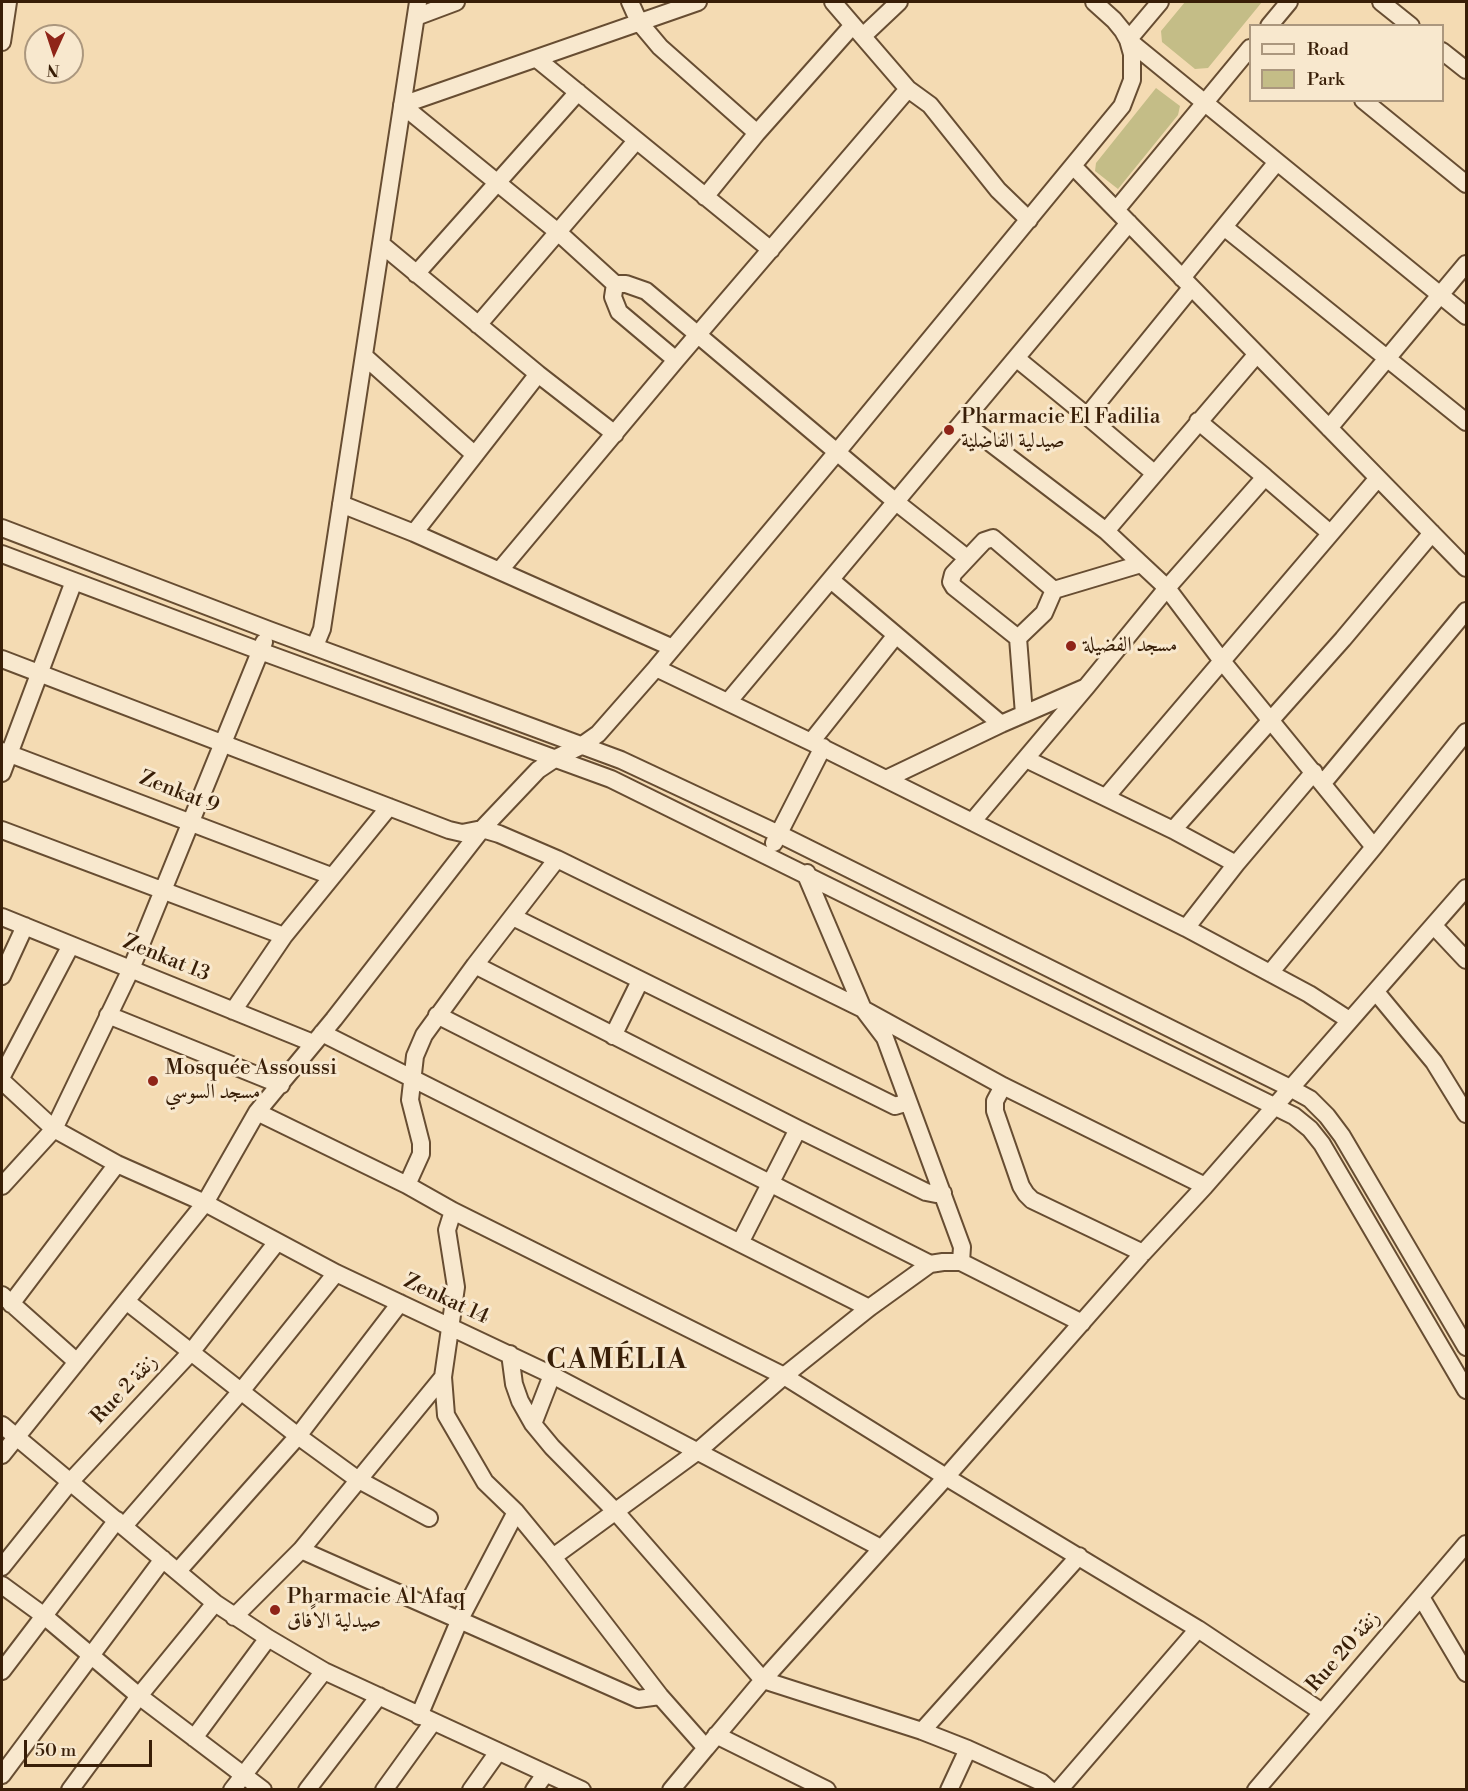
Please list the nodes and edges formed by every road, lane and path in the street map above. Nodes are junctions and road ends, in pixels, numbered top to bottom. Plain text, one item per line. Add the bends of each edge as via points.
1 (8, 2) edge
2 (456, 2) edge
3 (630, 2) edge
4 (698, 2) edge
5 (833, 2) edge
6 (899, 2) edge
7 (1094, 2) edge
8 (1160, 2) edge
9 (1289, 2) edge
10 (1381, 2) edge
11 (417, 9) edge
12 (639, 22) junction
13 (1270, 24) edge
14 (1408, 24) edge
15 (858, 31) junction
16 (1128, 40) junction
17 (2, 42) edge
18 (1249, 50) edge
19 (1444, 52) edge
20 (537, 59) junction
21 (1467, 70) edge
22 (908, 89) junction
23 (578, 92) junction
24 (1365, 102) edge
25 (1205, 103) junction
26 (402, 105) junction
27 (757, 133) junction
28 (636, 141) junction
29 (1276, 162) junction
30 (1073, 166) junction
31 (497, 181) junction
32 (1467, 184) edge
33 (705, 197) junction
34 (1116, 210) junction
35 (1029, 219) junction
36 (1129, 223) junction
37 (1224, 227) junction
38 (559, 232) junction
39 (381, 244) junction
40 (771, 250) junction
41 (1467, 264) edge
42 (416, 274) junction
43 (1186, 283) junction
44 (615, 284) junction
45 (1441, 295) junction
46 (1467, 316) edge
47 (478, 325) junction
48 (698, 334) junction
49 (1257, 354) junction
50 (364, 356) junction
51 (1016, 358) junction
52 (1388, 358) junction
53 (676, 360) junction
54 (538, 374) junction
55 (1088, 416) junction
56 (1198, 421) junction
57 (963, 422) junction
58 (1467, 422) edge
59 (1329, 428) junction
60 (615, 434) junction
61 (837, 452) junction
62 (475, 455) junction
63 (1154, 473) junction
64 (1265, 477) junction
65 (1378, 478) junction
66 (896, 502) junction
67 (342, 504) junction
68 (2, 528) edge
69 (1106, 531) junction
70 (414, 533) junction
71 (1330, 533) junction
72 (1432, 533) junction
73 (2, 554) edge
74 (967, 558) junction
75 (1141, 564) junction
76 (1467, 568) edge
77 (500, 570) junction
78 (831, 580) junction
79 (74, 581) junction
80 (1167, 588) junction
81 (1054, 590) junction
82 (1467, 611) edge
83 (269, 630) junction
84 (896, 635) junction
85 (1018, 638) junction
86 (315, 646) junction
87 (673, 648) junction
88 (260, 651) junction
89 (2, 659) edge
90 (1222, 661) junction
91 (656, 668) junction
92 (39, 673) junction
93 (1087, 686) junction
94 (729, 702) junction
95 (1024, 714) junction
96 (1270, 720) junction
97 (1001, 724) junction
98 (1467, 732) edge
99 (222, 742) junction
100 (817, 745) junction
101 (581, 746) junction
102 (6, 753) edge
103 (556, 758) junction
104 (1026, 759) junction
105 (2, 773) edge
106 (1318, 777) junction
107 (886, 779) junction
108 (1106, 797) junction
109 (389, 807) junction
110 (191, 821) junction
111 (972, 822) junction
112 (483, 829) junction
113 (2, 830) edge
114 (1173, 830) junction
115 (779, 834) junction
116 (1374, 848) junction
117 (817, 854) junction
118 (767, 856) junction
119 (557, 859) junction
120 (1236, 864) junction
121 (806, 875) junction
122 (331, 876) junction
123 (1467, 888) edge
124 (164, 891) junction
125 (2, 917) edge
126 (513, 917) junction
127 (25, 926) junction
128 (1434, 926) junction
129 (1186, 928) junction
130 (284, 936) junction
131 (70, 945) junction
132 (1467, 960) edge
133 (475, 965) junction
134 (131, 969) junction
135 (1270, 973) junction
136 (2, 976) edge
137 (640, 981) junction
138 (1376, 992) junction
139 (863, 1009) junction
140 (233, 1011) junction
141 (108, 1015) junction
142 (437, 1015) junction
143 (1349, 1020) junction
144 (613, 1036) junction
145 (318, 1038) junction
146 (2, 1076) edge
147 (412, 1076) junction
148 (2, 1081) edge
149 (280, 1085) junction
150 (1003, 1086) junction
151 (1290, 1088) junction
152 (908, 1102) junction
153 (1275, 1105) junction
154 (257, 1112) junction
155 (1467, 1114) edge
156 (54, 1129) junction
157 (798, 1130) junction
158 (117, 1164) junction
159 (770, 1183) junction
160 (407, 1185) junction
161 (2, 1186) edge
162 (1205, 1186) junction
163 (943, 1193) junction
164 (205, 1203) junction
165 (453, 1211) junction
166 (277, 1242) junction
167 (740, 1243) junction
168 (1143, 1253) junction
169 (961, 1262) junction
170 (930, 1264) junction
171 (336, 1273) junction
172 (6, 1300) edge
173 (126, 1301) junction
174 (399, 1304) junction
175 (869, 1308) junction
176 (1082, 1323) junction
177 (449, 1326) junction
178 (1467, 1347) edge
179 (192, 1351) junction
180 (510, 1354) junction
181 (77, 1362) junction
182 (552, 1375) junction
183 (784, 1376) junction
184 (443, 1377) junction
185 (242, 1390) junction
186 (1467, 1390) edge
187 (533, 1424) junction
188 (2, 1425) edge
189 (298, 1436) junction
190 (15, 1437) junction
191 (698, 1451) junction
192 (2, 1455) edge
193 (946, 1477) junction
194 (357, 1479) junction
195 (70, 1482) junction
196 (516, 1512) junction
197 (616, 1512) junction
198 (429, 1518) dead end
199 (120, 1523) junction
200 (1467, 1544) edge
201 (881, 1548) junction
202 (301, 1550) junction
203 (1079, 1556) junction
204 (553, 1557) junction
205 (163, 1559) junction
206 (2, 1567) edge
207 (178, 1571) junction
208 (2, 1585) edge
209 (1421, 1597) junction
210 (215, 1603) junction
211 (43, 1615) junction
212 (234, 1617) junction
213 (460, 1619) junction
214 (1198, 1629) junction
215 (268, 1638) junction
216 (93, 1656) junction
217 (2, 1671) edge
218 (324, 1671) junction
219 (1467, 1674) edge
220 (764, 1680) junction
221 (139, 1696) junction
222 (379, 1696) junction
223 (660, 1696) junction
224 (1322, 1712) junction
225 (426, 1719) junction
226 (922, 1731) junction
227 (194, 1738) junction
228 (711, 1741) junction
229 (968, 1749) junction
230 (498, 1752) junction
231 (243, 1774) junction
232 (545, 1774) junction
233 (2, 1775) edge
234 (1043, 1787) edge
235 (70, 1790) edge
236 (232, 1790) edge
237 (263, 1790) edge
238 (307, 1790) edge
239 (384, 1790) edge
240 (471, 1790) edge
241 (534, 1790) edge
242 (582, 1790) edge
243 (671, 1790) edge
244 (826, 1790) edge
245 (949, 1790) edge
246 (1059, 1790) edge
247 (1256, 1790) edge

1 - 17 street
2 - 11 street
3 - 12 street
4 - 12 street
5 - 15 street
6 - 15 street
7 - 16 street
8 - 16 street
9 - 13 street
10 - 14 street
11 - 26 street
12 - 20 street
12 - 27 street via 660,47
15 - 22 street
15 - 27 street
16 - 25 street
16 - 30 street via 1133,69 1129,94
18 - 25 street
19 - 21 street
20 - 23 street
20 - 26 street
22 - 35 street via 930,105 998,190
22 - 40 street
23 - 28 street
23 - 31 street
24 - 32 street
25 - 29 street
25 - 34 street
26 - 31 street
26 - 39 street
27 - 33 street
28 - 33 street
28 - 38 street
29 - 37 street
29 - 45 street
30 - 34 street
30 - 35 street
31 - 38 street
31 - 42 street
33 - 40 street
34 - 36 street
35 - 61 street
36 - 43 street
36 - 51 street
37 - 43 street
37 - 52 street
38 - 44 street
38 - 47 street
39 - 42 street
39 - 50 street
40 - 48 street
41 - 45 street
42 - 47 street
43 - 49 street
43 - 55 street
44 - 48 street via 646,291
44 - 53 street via 613,297 620,312
45 - 46 street
45 - 52 street
47 - 54 street
48 - 53 street
48 - 61 street
49 - 56 street
49 - 59 street
50 - 62 street
50 - 67 street
51 - 55 street
51 - 57 street
52 - 58 street
52 - 59 street
53 - 60 street
54 - 60 street
54 - 62 street
55 - 63 street
56 - 63 street
56 - 64 street
57 - 66 street
57 - 69 street
59 - 65 street
60 - 77 street
61 - 66 street
61 - 87 street
62 - 70 street
63 - 69 street
64 - 71 street
64 - 80 street
65 - 71 street
65 - 72 street
66 - 74 street
66 - 78 street
67 - 70 street
67 - 86 street via 322,629
68 - 83 street
69 - 75 street
70 - 77 street
71 - 90 street
72 - 76 street
72 - 96 street
73 - 79 street
74 - 81 street via 984,541 993,538
74 - 85 street via 952,574 952,585
75 - 80 street
75 - 81 street
77 - 87 street
78 - 84 street
78 - 94 street
79 - 88 street
79 - 92 street
80 - 90 street
80 - 93 street
81 - 85 street via 1044,613
82 - 106 street
83 - 86 street
83 - 88 street
84 - 97 street
84 - 100 street
85 - 95 street
86 - 101 street
87 - 91 street
88 - 99 street
88 - 103 street
89 - 92 street
90 - 96 street
90 - 108 street
91 - 94 street
91 - 101 street via 598,734
92 - 99 street
92 - 102 street
93 - 95 street
93 - 104 street
94 - 100 street
95 - 97 street
96 - 106 street
96 - 114 street
97 - 107 street
98 - 116 street
99 - 109 street
99 - 110 street
100 - 107 street
100 - 115 street
101 - 103 street
101 - 115 street via 621,760
102 - 105 street
102 - 110 street, Zenkat 9
103 - 112 street via 538,770
103 - 118 street via 611,779
104 - 108 street
104 - 111 street
106 - 116 street
106 - 120 street
107 - 111 street
108 - 114 street
109 - 112 street via 449,830
109 - 122 street
110 - 122 street, Zenkat 9
110 - 124 street
111 - 129 street
112 - 119 street
112 - 145 street
113 - 124 street
114 - 120 street
115 - 117 street
115 - 118 street
116 - 135 street
117 - 121 street
117 - 151 street
118 - 121 street
119 - 126 street
119 - 139 street
120 - 129 street
121 - 139 street
121 - 153 street
122 - 130 street
123 - 128 street
124 - 130 street
124 - 134 street
125 - 127 street, Zenkat 13
126 - 133 street
126 - 137 street
127 - 131 street, Zenkat 13
127 - 136 street
128 - 132 street
128 - 138 street
129 - 135 street
130 - 140 street
131 - 134 street, Zenkat 13
131 - 146 street
133 - 142 street
133 - 144 street
134 - 140 street, Zenkat 13
134 - 141 street
135 - 143 street
137 - 144 street
137 - 152 street via 895,1106
138 - 143 street
138 - 155 street via 1434,1062
139 - 150 street
139 - 152 street via 885,1038
140 - 145 street, Zenkat 13
141 - 149 street
141 - 156 street
142 - 147 street via 423,1035
142 - 159 street
143 - 151 street
144 - 157 street
145 - 147 street, Zenkat 13
145 - 149 street
147 - 160 street via 410,1100 421,1154
147 - 167 street, Zenkat 13
148 - 156 street, Zenkat 14
149 - 154 street
150 - 162 street
150 - 168 street via 995,1101 995,1111 1026,1194
151 - 153 street
151 - 178 street via 1310,1099 1342,1136
152 - 163 street
153 - 162 street
153 - 186 street via 1310,1129 1322,1144
154 - 160 street
154 - 164 street
156 - 158 street, Zenkat 14
156 - 161 street
157 - 159 street
157 - 163 street via 926,1192
158 - 164 street, Zenkat 14
158 - 172 street
159 - 167 street
159 - 170 street
160 - 165 street
162 - 168 street
163 - 169 street via 962,1247
164 - 166 street, Zenkat 14
164 - 173 street
165 - 177 street via 447,1230 456,1287
165 - 183 street
166 - 171 street, Zenkat 14
166 - 179 street, Rue 2 زنقة
167 - 175 street, Zenkat 13
168 - 176 street
169 - 170 street
169 - 176 street
170 - 175 street
171 - 174 street, Zenkat 14
171 - 185 street
172 - 181 street
173 - 179 street
173 - 181 street
174 - 177 street, Zenkat 14
174 - 189 street
175 - 183 street
176 - 193 street
177 - 180 street, Zenkat 14
177 - 184 street
179 - 185 street
179 - 195 street, Rue 2 زنقة
180 - 182 street, Zenkat 14
180 - 187 street via 514,1384
181 - 190 street
182 - 187 street
182 - 191 street, Zenkat 14
183 - 191 street
183 - 193 street
184 - 194 street
184 - 196 street via 446,1415 485,1482
185 - 189 street
185 - 199 street
187 - 197 street
188 - 190 street
189 - 194 street
189 - 207 street
190 - 192 street
190 - 195 street
191 - 197 street
191 - 201 street, Zenkat 14
193 - 201 street
193 - 203 street
194 - 198 street
194 - 202 street
195 - 199 street
195 - 206 street, Rue 2 زنقة
196 - 204 street
196 - 213 street
197 - 204 street
197 - 220 street
199 - 205 street
199 - 211 street
200 - 209 street, Rue 20 زنقة
201 - 220 street
202 - 212 street
202 - 213 street
203 - 214 street
203 - 226 street
204 - 223 street
205 - 207 street
205 - 216 street
207 - 210 street
208 - 211 street
209 - 219 street
209 - 224 street, Rue 20 زنقة
210 - 212 street
210 - 221 street
211 - 216 street
211 - 217 street
212 - 215 street
213 - 223 street via 638,1699
213 - 225 street
214 - 224 street
214 - 246 street
215 - 218 street
215 - 227 street
216 - 221 street
216 - 233 street
218 - 222 street
218 - 231 street
220 - 226 street
220 - 228 street
221 - 227 street
221 - 235 street
222 - 225 street
222 - 238 street
223 - 228 street
224 - 247 street, Rue 20 زنقة
225 - 230 street
225 - 239 street
226 - 229 street
227 - 231 street
228 - 243 street
228 - 244 street
229 - 234 street
229 - 245 street
230 - 232 street
230 - 240 street
231 - 236 street
231 - 237 street
232 - 241 street
232 - 242 street

